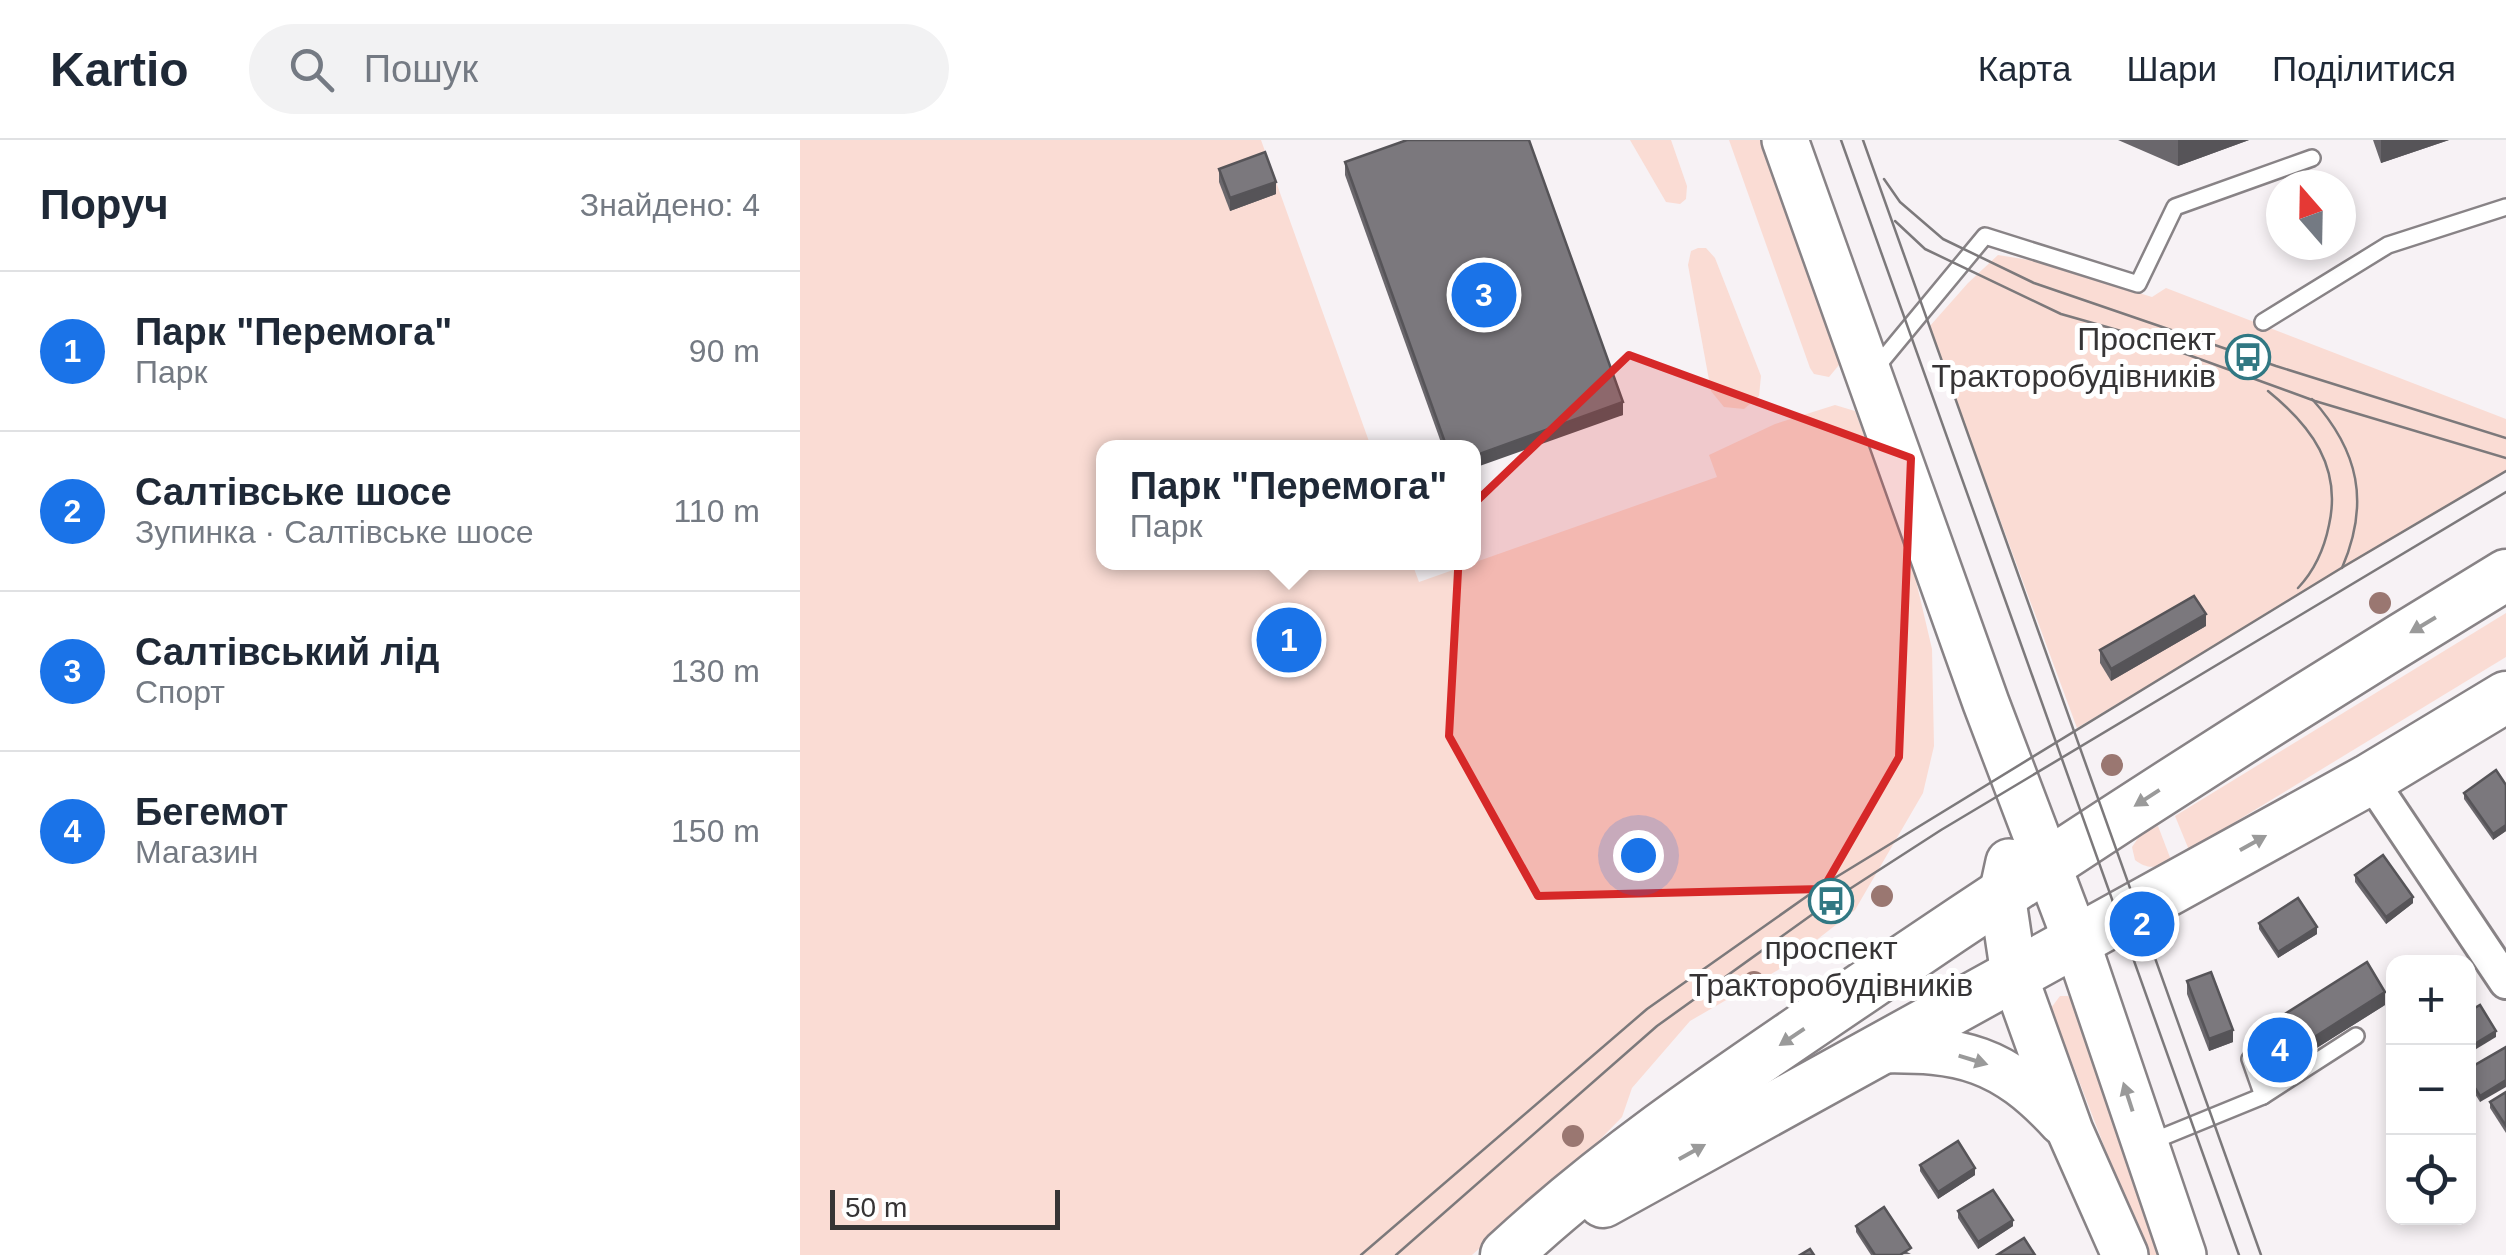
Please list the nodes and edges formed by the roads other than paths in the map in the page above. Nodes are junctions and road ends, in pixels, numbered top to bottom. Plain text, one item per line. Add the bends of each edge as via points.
1 (1785, 140) edge
2 (2312, 158) dead end
3 (2506, 207) edge
4 (2262, 322) dead end
5 (1870, 375) junction
6 (2506, 574) edge
7 (2506, 698) edge
8 (2370, 779) junction
9 (2024, 802) junction
10 (2046, 864) junction
11 (2002, 894) junction
12 (2076, 940) junction
13 (2014, 974) junction
14 (2506, 982) edge
15 (2356, 1036) dead end
16 (1877, 1050) junction
17 (2250, 1059) edge
18 (2263, 1096) junction
19 (2070, 1130) junction
20 (2144, 1144) junction
21 (1506, 1255) edge
22 (1518, 1255) edge
23 (2125, 1255) edge
24 (2183, 1255) edge

1 - 5 main road
2 - 5 lane via 2175,207 2138,284 1985,236
3 - 4 lane via 2388,245
5 - 9 main road
6 -> 10 main road
7 - 8 main road
12 -> 8 main road
8 - 14 street
9 - 10 main road
9 - 11 main road
10 - 11 main road
10 - 12 main road
11 - 13 main road
11 -> 21 main road via 1648,1135
12 - 13 main road
20 -> 12 main road
13 - 16 main road
13 - 19 main road
15 - 18 lane
16 -> 19 main road via 1932,1048 1986,1062 2033,1090
22 -> 16 main road
17 - 18 lane
18 - 20 lane
19 - 23 main road
20 - 24 main road

